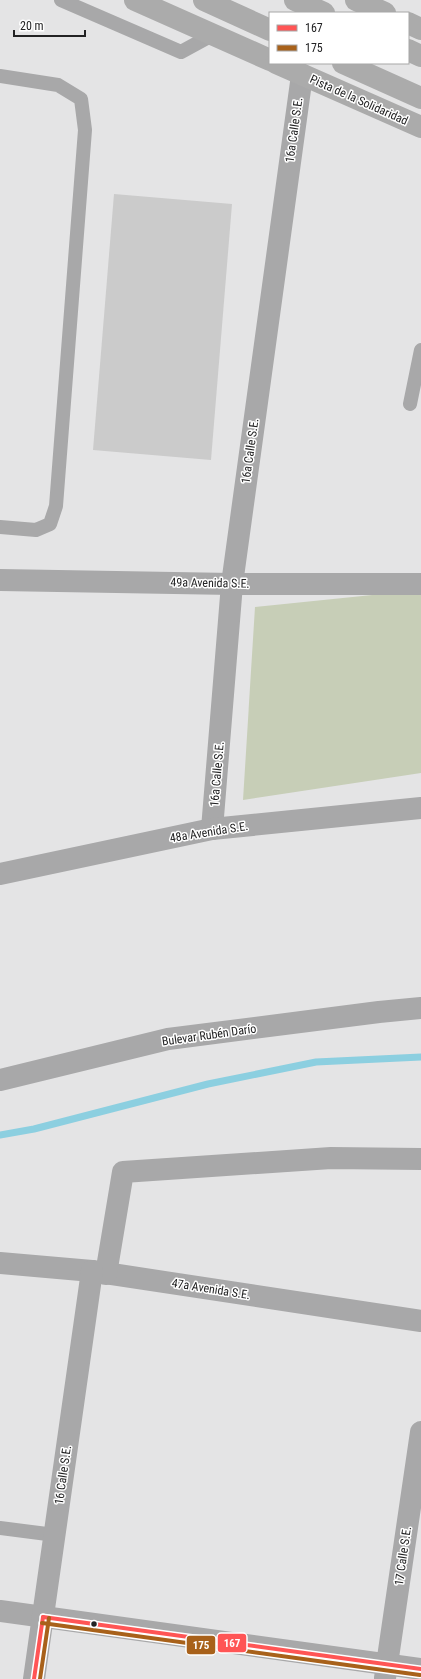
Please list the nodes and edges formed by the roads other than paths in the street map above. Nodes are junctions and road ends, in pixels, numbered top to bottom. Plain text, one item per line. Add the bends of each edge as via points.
1 (61, 0) edge
2 (135, 0) edge
3 (204, 0) edge
4 (295, 0) edge
5 (356, 0) edge
6 (322, 12) edge
7 (383, 12) edge
8 (409, 23) edge
9 (421, 29) edge
10 (269, 30) edge
11 (214, 34) junction
12 (409, 50) edge
13 (421, 56) edge
14 (269, 60) edge
15 (278, 64) edge
16 (345, 64) edge
17 (302, 75) junction
18 (0, 76) edge
19 (421, 98) edge
20 (421, 127) edge
21 (421, 350) edge
22 (410, 404) dead end
23 (0, 527) edge
24 (0, 580) edge
25 (232, 584) junction
26 (421, 584) edge
27 (421, 808) edge
28 (212, 829) junction
29 (0, 874) edge
30 (421, 1008) edge
31 (0, 1080) edge
32 (421, 1159) edge
33 (0, 1263) edge
34 (99, 1273) junction
35 (421, 1321) edge
36 (421, 1432) edge
37 (0, 1528) edge
38 (55, 1535) junction
39 (0, 1611) edge
40 (43, 1617) junction
41 (421, 1669) edge
42 (386, 1671) edge
43 (34, 1679) edge

1 - 11 lane via 181,52
2 - 11 main road
3 - 10 main road
4 - 6 main road
5 - 7 main road
8 - 9 main road
11 - 14 main road
12 - 13 main road
15 - 17 main road, Pista de la Solidaridad
16 - 19 main road
17 - 20 main road, Pista de la Solidaridad
17 - 25 street, 16a Calle S.E.
18 - 23 lane via 58,85 81,99 85,130 56,506 50,524 36,530
21 - 22 lane
24 - 25 street, 49a Avenida S.E.
25 - 26 street, 49a Avenida S.E.
25 - 28 street, 16a Calle S.E.
27 - 28 street, 48a Avenida S.E.
28 - 29 street, 48a Avenida S.E.
30 - 31 street, Bulevar Rubén Darío via 168,1039
32 - 34 street, 16 Calle S.E. via 331,1158 123,1172
33 - 34 street, 47a Avenida S.E.
34 - 35 street, 47a Avenida S.E.
34 - 38 street, 16 Calle S.E.
36 - 42 street, 17 Calle S.E.
37 - 38 lane
38 - 40 street, 16 Calle S.E.
39 - 40 street
40 - 42 street
40 - 43 street, 16 Calle S.E.
41 - 42 street

